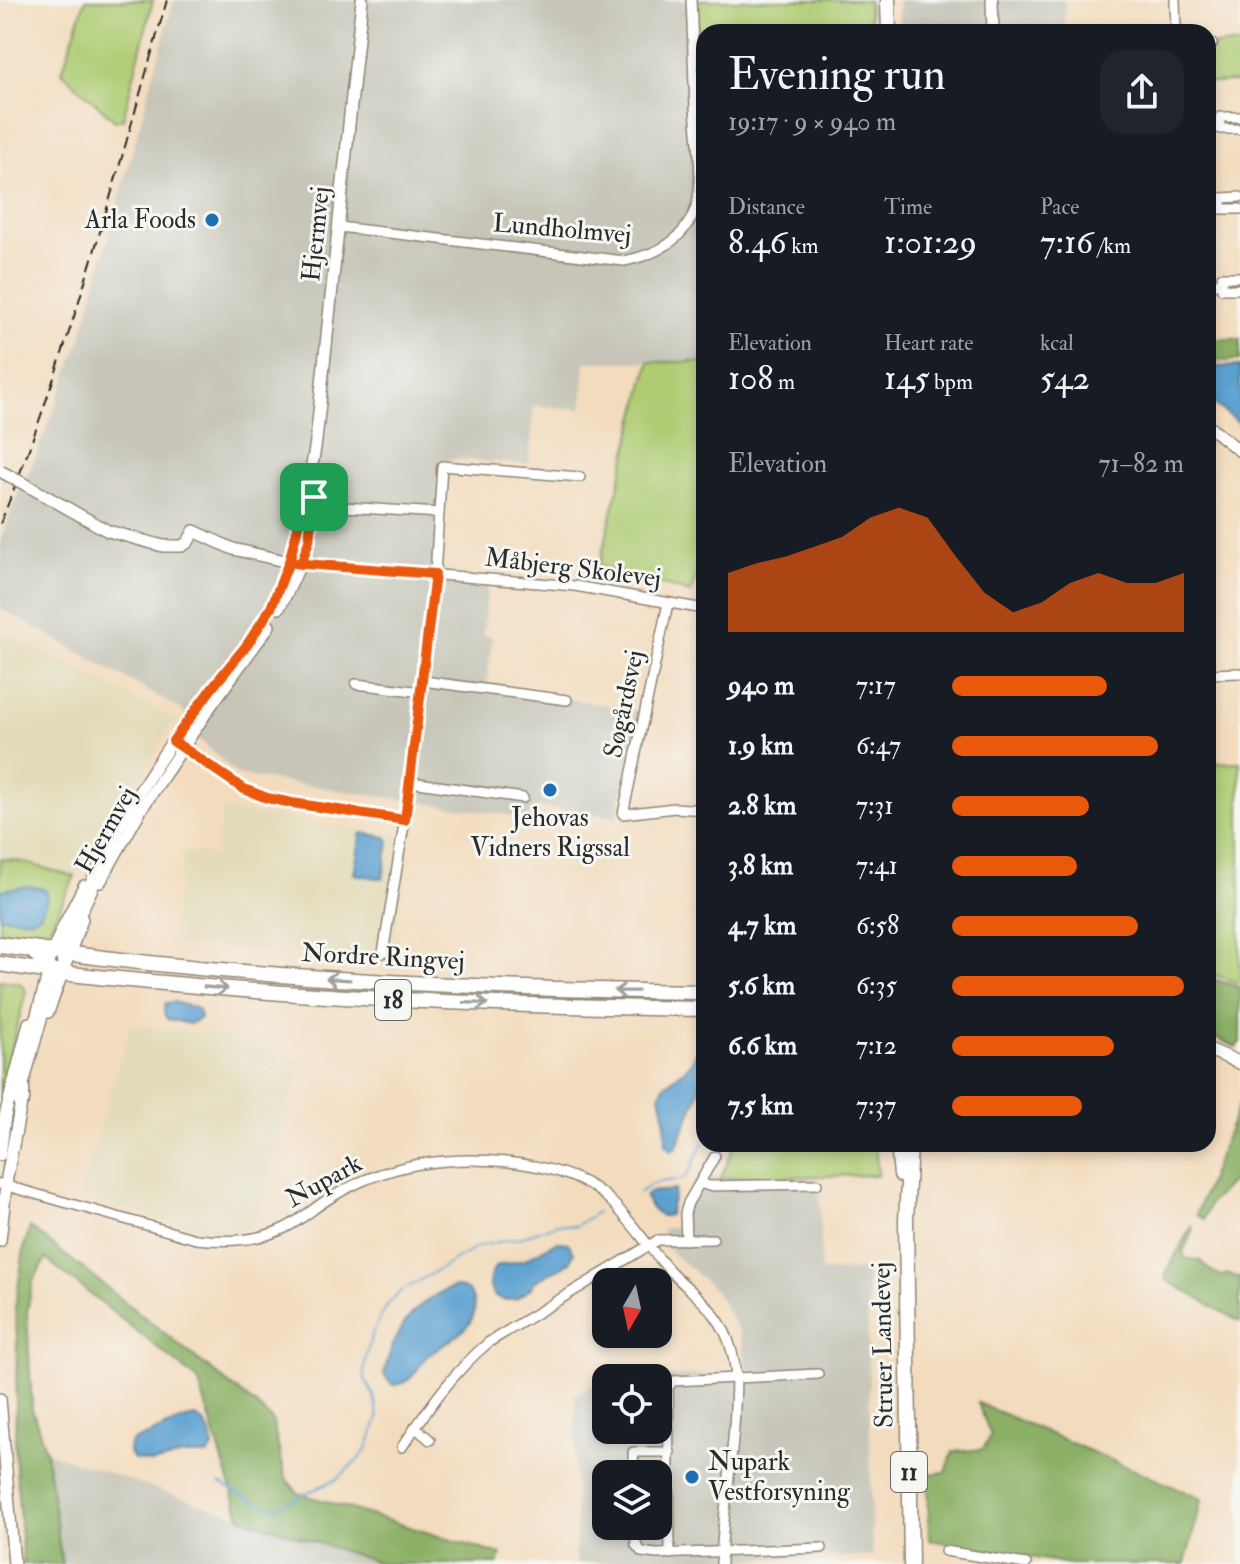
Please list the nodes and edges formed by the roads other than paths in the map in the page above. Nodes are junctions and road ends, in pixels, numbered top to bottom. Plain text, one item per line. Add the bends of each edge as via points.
1 (362, 0) edge
2 (691, 0) edge
3 (885, 0) edge
4 (992, 0) edge
5 (1175, 0) edge
6 (886, 24) edge
7 (993, 24) edge
8 (1176, 24) edge
9 (696, 103) edge
10 (1240, 117) edge
11 (1216, 123) edge
12 (1220, 123) junction
13 (1240, 129) edge
14 (1240, 197) edge
15 (1216, 204) edge
16 (1221, 204) junction
17 (696, 205) edge
18 (1240, 209) edge
19 (339, 227) junction
20 (1240, 277) edge
21 (1216, 284) edge
22 (1222, 284) junction
23 (1240, 289) edge
24 (1216, 432) edge
25 (1240, 451) edge
26 (0, 471) edge
27 (580, 477) dead end
28 (328, 506) dead end
29 (439, 513) junction
30 (295, 563) junction
31 (435, 574) junction
32 (668, 603) junction
33 (696, 608) edge
34 (1240, 673) edge
35 (1216, 674) edge
36 (423, 681) junction
37 (356, 684) dead end
38 (422, 692) junction
39 (567, 700) dead end
40 (178, 744) junction
41 (411, 782) junction
42 (523, 798) dead end
43 (696, 809) edge
44 (405, 820) junction
45 (110, 841) joint
46 (0, 945) edge
47 (383, 953) dead end
48 (0, 956) edge
49 (55, 962) junction
50 (0, 964) edge
51 (696, 992) edge
52 (696, 1009) edge
53 (1216, 1053) edge
54 (1240, 1063) edge
55 (21, 1100) joint
56 (899, 1152) edge
57 (910, 1152) edge
58 (0, 1155) edge
59 (715, 1156) dead end
60 (700, 1183) junction
61 (3, 1184) edge
62 (817, 1184) dead end
63 (906, 1220) junction
64 (713, 1239) dead end
65 (686, 1240) junction
66 (0, 1241) edge
67 (648, 1245) junction
68 (818, 1374) dead end
69 (736, 1377) junction
70 (0, 1399) edge
71 (415, 1427) junction
72 (430, 1440) dead end
73 (402, 1447) dead end
74 (670, 1452) junction
75 (633, 1460) edge
76 (636, 1540) edge
77 (822, 1548) dead end
78 (721, 1551) junction
79 (945, 1551) dead end
80 (670, 1554) junction
81 (14, 1564) edge
82 (721, 1564) edge
83 (911, 1564) edge
84 (1026, 1564) edge

1 - 19 street, Hjermvej
2 - 9 street, Lundholmvej
3 - 6 main road
4 - 7 street
5 - 8 street
10 - 12 street via 1220,117
11 - 12 street
12 - 13 street via 1220,129
14 - 16 street via 1221,198
15 - 16 street
16 - 18 street via 1222,209
17 - 19 street, Lundholmvej via 683,230 665,248 624,261
19 - 30 street, Hjermvej via 312,471
20 - 22 street via 1222,277
21 - 22 street
22 - 23 street via 1222,289
24 - 25 street
26 - 30 street, bridge via 108,531 173,548 188,542 194,531 233,549
27 - 29 street via 442,466
28 - 29 street
29 - 31 street
30 - 31 street, Måbjerg Skolevej
30 - 40 street, Hjermvej via 271,608
31 - 32 street, Måbjerg Skolevej via 575,586
31 - 36 street
32 - 33 street, Måbjerg Skolevej
32 - 43 street, Søgårdsvej via 623,814
34 - 35 street
36 - 38 street
36 - 39 street
37 - 38 street
38 - 41 street
40 - 44 street via 244,789 267,798
40 - 45 street, Hjermvej
40 - 49 street, Hjermvej
41 - 42 street
41 - 44 street
44 - 47 street
45 - 49 main road
46 - 49 highway, 18 via 31,949
48 - 49 main road
49 - 50 main road, 18
51 -> 49 main road, Nordre Ringvej / 18 via 406,983
49 -> 52 main road, Nordre Ringvej / 18 via 83,975 236,990 404,1001
49 - 55 highway via 21,1082
49 - 58 street, Hjermvej via 20,1052
53 - 54 main road
55 - 61 street
56 - 63 main road, Struer Landevej / 11
57 - 63 main road, Struer Landevej / 11
59 - 60 street
60 - 62 street
60 - 65 street via 686,1207
61 - 66 street
61 - 67 street, Nupark via 196,1239 232,1241 287,1227 333,1196 397,1169 479,1159 534,1167 587,1185 604,1195
63 - 83 main road, Struer Landevej / 11
64 - 65 street
65 - 67 street
67 - 69 street, Nupark via 716,1316 728,1336
67 - 71 street via 489,1342 468,1359
68 - 69 street
69 - 74 street via 673,1381 668,1387
69 - 78 street, Nupark
70 - 81 street
71 - 72 street
71 - 73 street
74 - 75 street via 633,1452
74 - 80 street
76 - 80 street via 642,1552
77 - 78 street
78 - 80 street
78 - 82 street, Nupark
79 - 84 street

